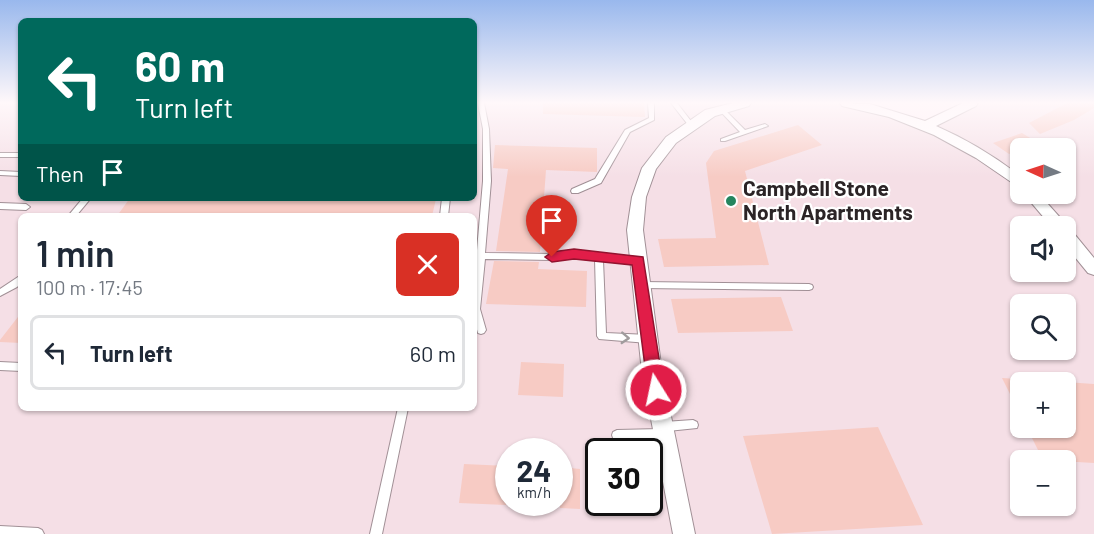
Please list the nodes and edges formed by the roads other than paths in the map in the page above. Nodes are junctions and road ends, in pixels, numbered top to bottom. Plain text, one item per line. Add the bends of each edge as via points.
1 (486, 128) edge
2 (633, 128) edge
3 (687, 128) edge
4 (739, 128) edge
5 (758, 128) edge
6 (930, 128) edge
7 (743, 132) junction
8 (723, 140) dead end
9 (0, 155) edge
10 (18, 155) edge
11 (0, 173) edge
12 (18, 174) edge
13 (1010, 176) edge
14 (575, 191) dead end
15 (84, 201) edge
16 (1040, 204) edge
17 (0, 206) edge
18 (26, 207) dead end
19 (74, 213) edge
20 (1050, 216) edge
21 (1076, 247) edge
22 (481, 256) junction
23 (599, 257) junction
24 (639, 261) junction
25 (1094, 269) edge
26 (18, 281) edge
27 (642, 285) junction
28 (809, 287) dead end
29 (0, 293) edge
30 (477, 298) edge
31 (477, 313) edge
32 (481, 330) dead end
33 (648, 339) junction
34 (0, 366) edge
35 (18, 367) edge
36 (402, 411) edge
37 (693, 425) dead end
38 (664, 431) junction
39 (617, 435) dead end
40 (0, 532) edge
41 (38, 534) edge
42 (376, 534) edge
43 (684, 534) edge

1 - 22 lane via 488,181
2 - 14 lane via 613,151 598,180
3 - 24 street via 671,140 649,168 639,196 635,230
4 - 7 lane
5 - 7 lane
6 - 13 street via 979,153
7 - 8 lane
9 - 10 lane
11 - 12 lane
15 - 19 lane
16 - 20 street
17 - 18 lane
21 - 25 street
22 - 23 lane
22 - 30 lane
23 - 24 lane
23 -> 33 lane via 602,336
24 - 27 street
26 - 29 lane
27 - 28 lane
27 - 33 street
31 - 32 lane
33 - 38 street
34 - 35 lane
36 - 42 lane
37 - 38 lane
38 - 39 lane
38 - 43 street
40 - 41 lane

